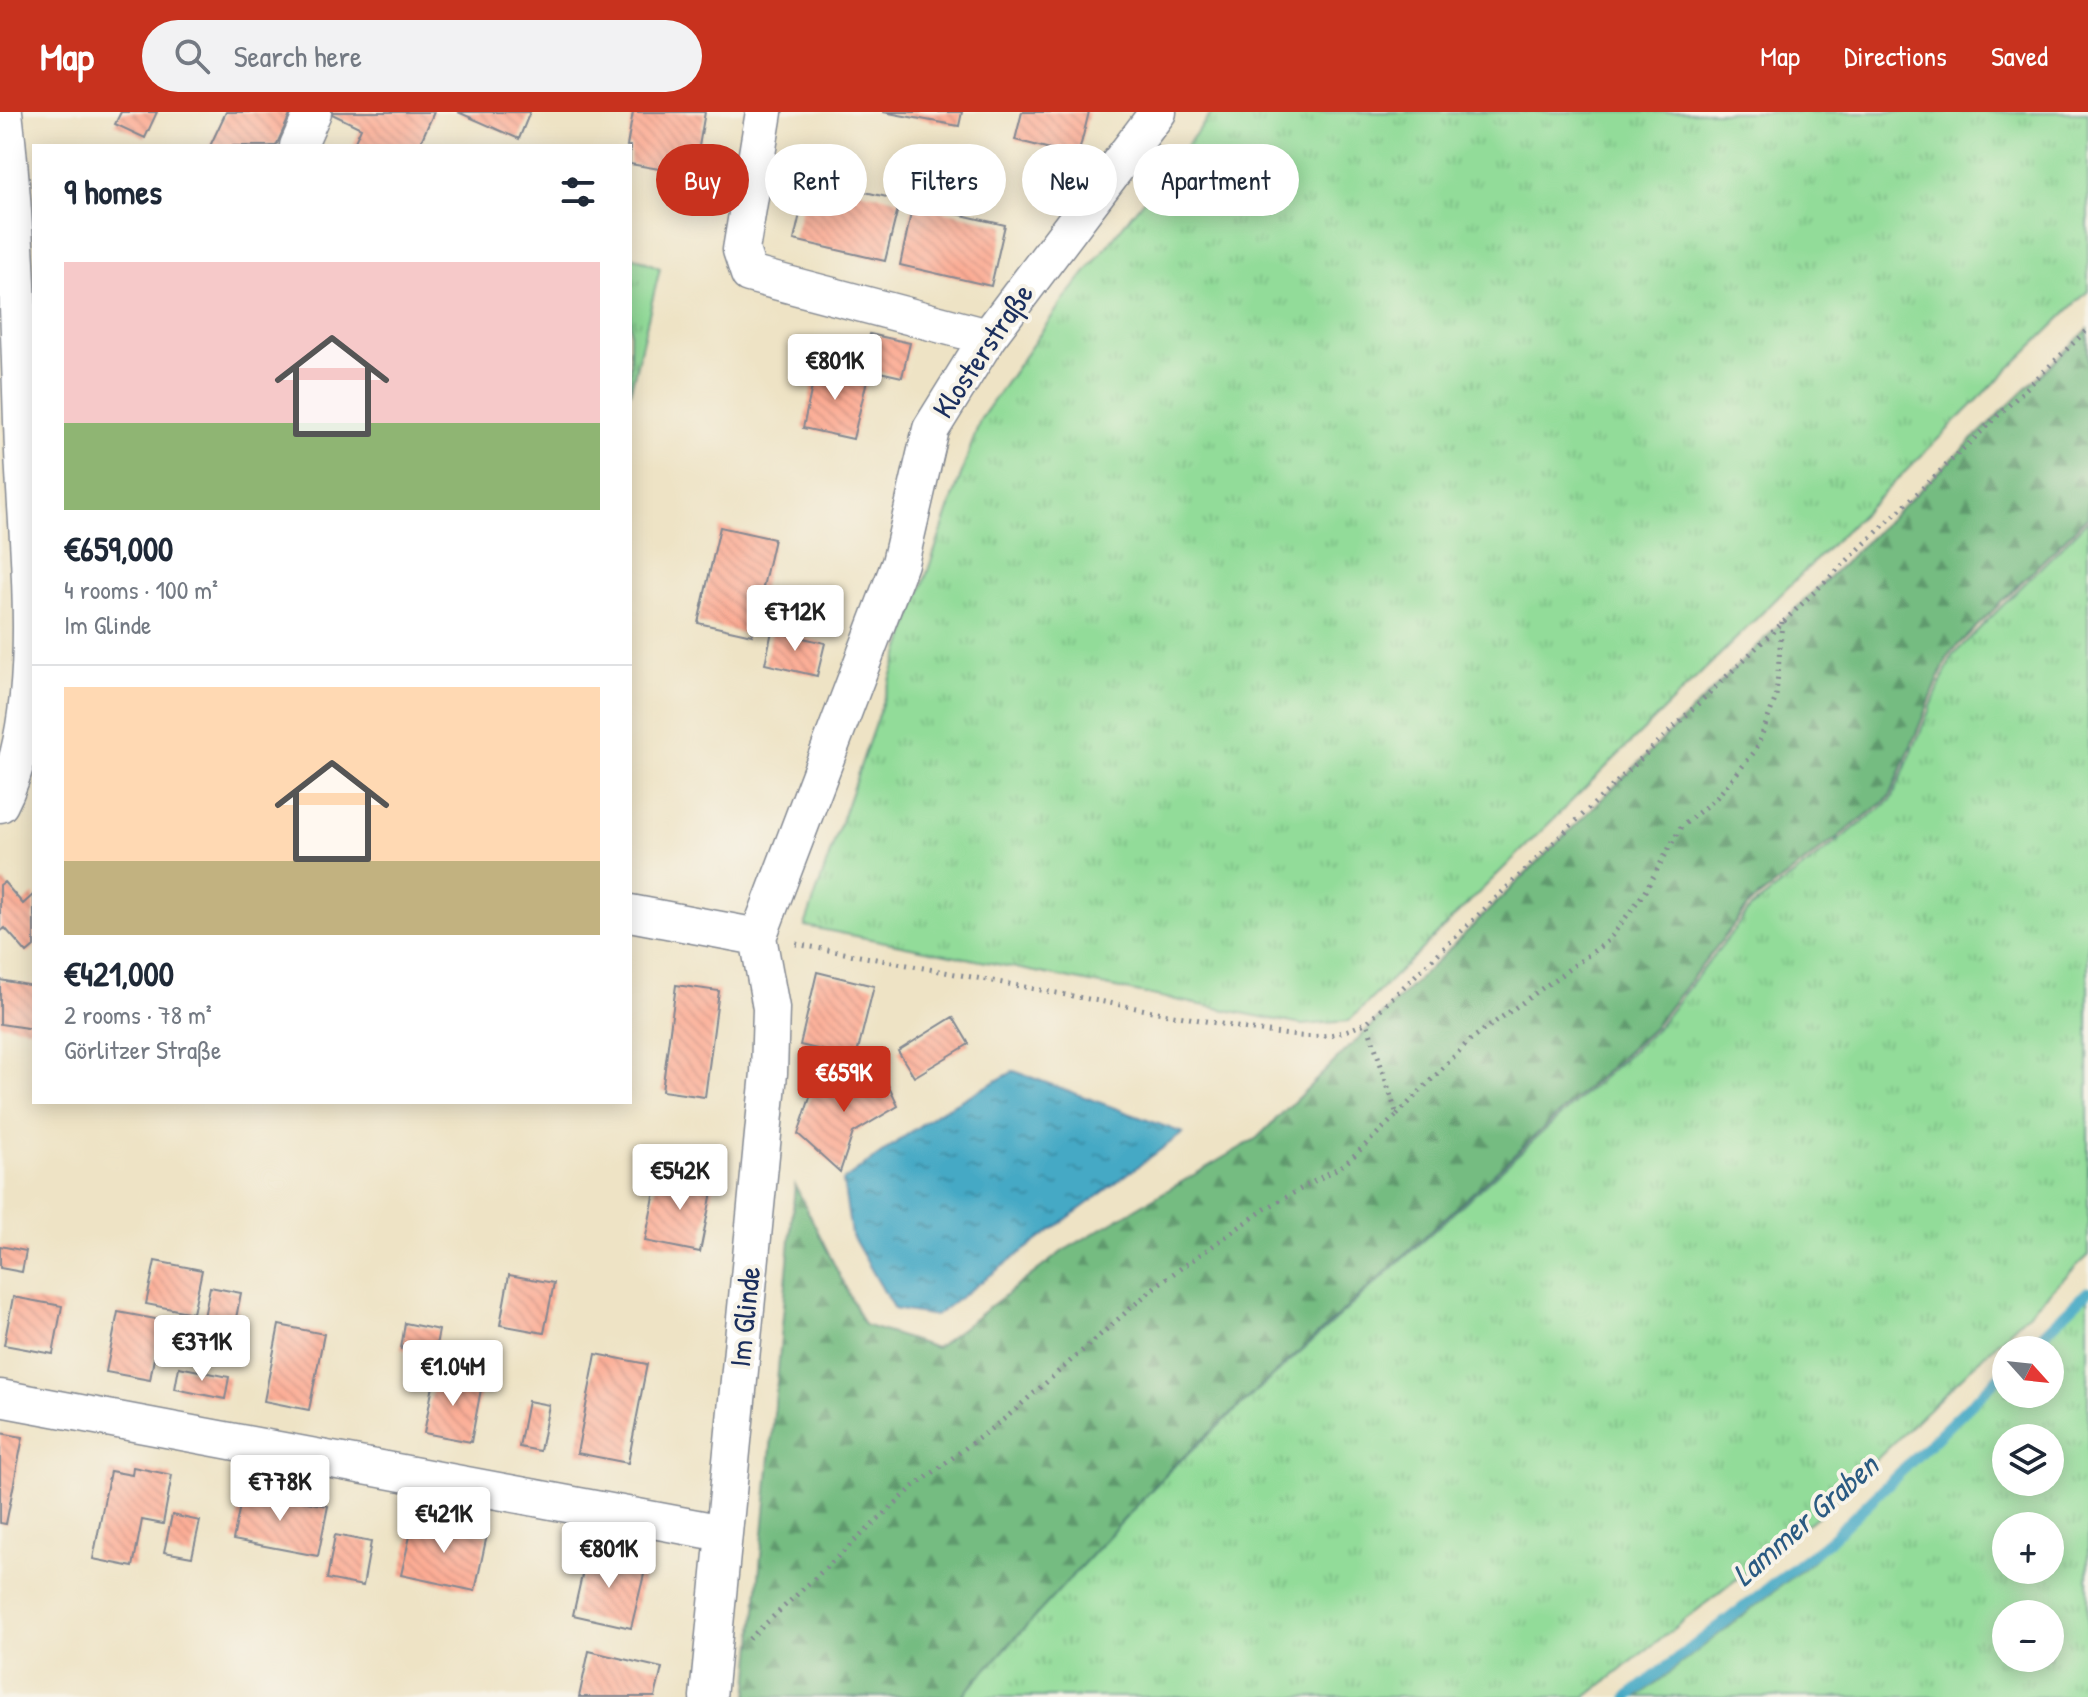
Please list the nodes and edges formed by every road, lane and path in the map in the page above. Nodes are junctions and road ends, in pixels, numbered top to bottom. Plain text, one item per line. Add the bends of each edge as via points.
1 (4, 112) edge
2 (313, 112) edge
3 (764, 112) edge
4 (1158, 112) edge
5 (299, 144) edge
6 (2088, 329) edge
7 (988, 337) junction
8 (31, 605) edge
9 (1782, 622) junction
10 (14, 638) edge
11 (13, 799) edge
12 (632, 913) edge
13 (758, 937) junction
14 (1367, 1022) junction
15 (1397, 1115) junction
16 (0, 1398) edge
17 (723, 1533) junction
18 (709, 1683) edge

1 - 8 street via 15,229
2 - 5 street
3 - 7 street via 741,250 749,274
4 - 7 street, Klosterstraße
6 - 9 path
7 - 13 street, Klosterstraße via 931,429 900,563
8 - 10 street
9 - 14 path
9 - 15 path via 1776,697 1756,750 1717,797 1681,827 1644,893 1608,941 1470,1040
10 - 11 street via 25,724
12 - 13 street
13 - 14 path via 1303,1037 1339,1036
13 - 17 street, Im Glinde via 771,1008 769,1073
14 - 15 path
15 - 18 path via 1345,1164 1265,1209 1157,1285 1008,1416 911,1489
16 - 17 street
17 - 18 street, Im Glinde

